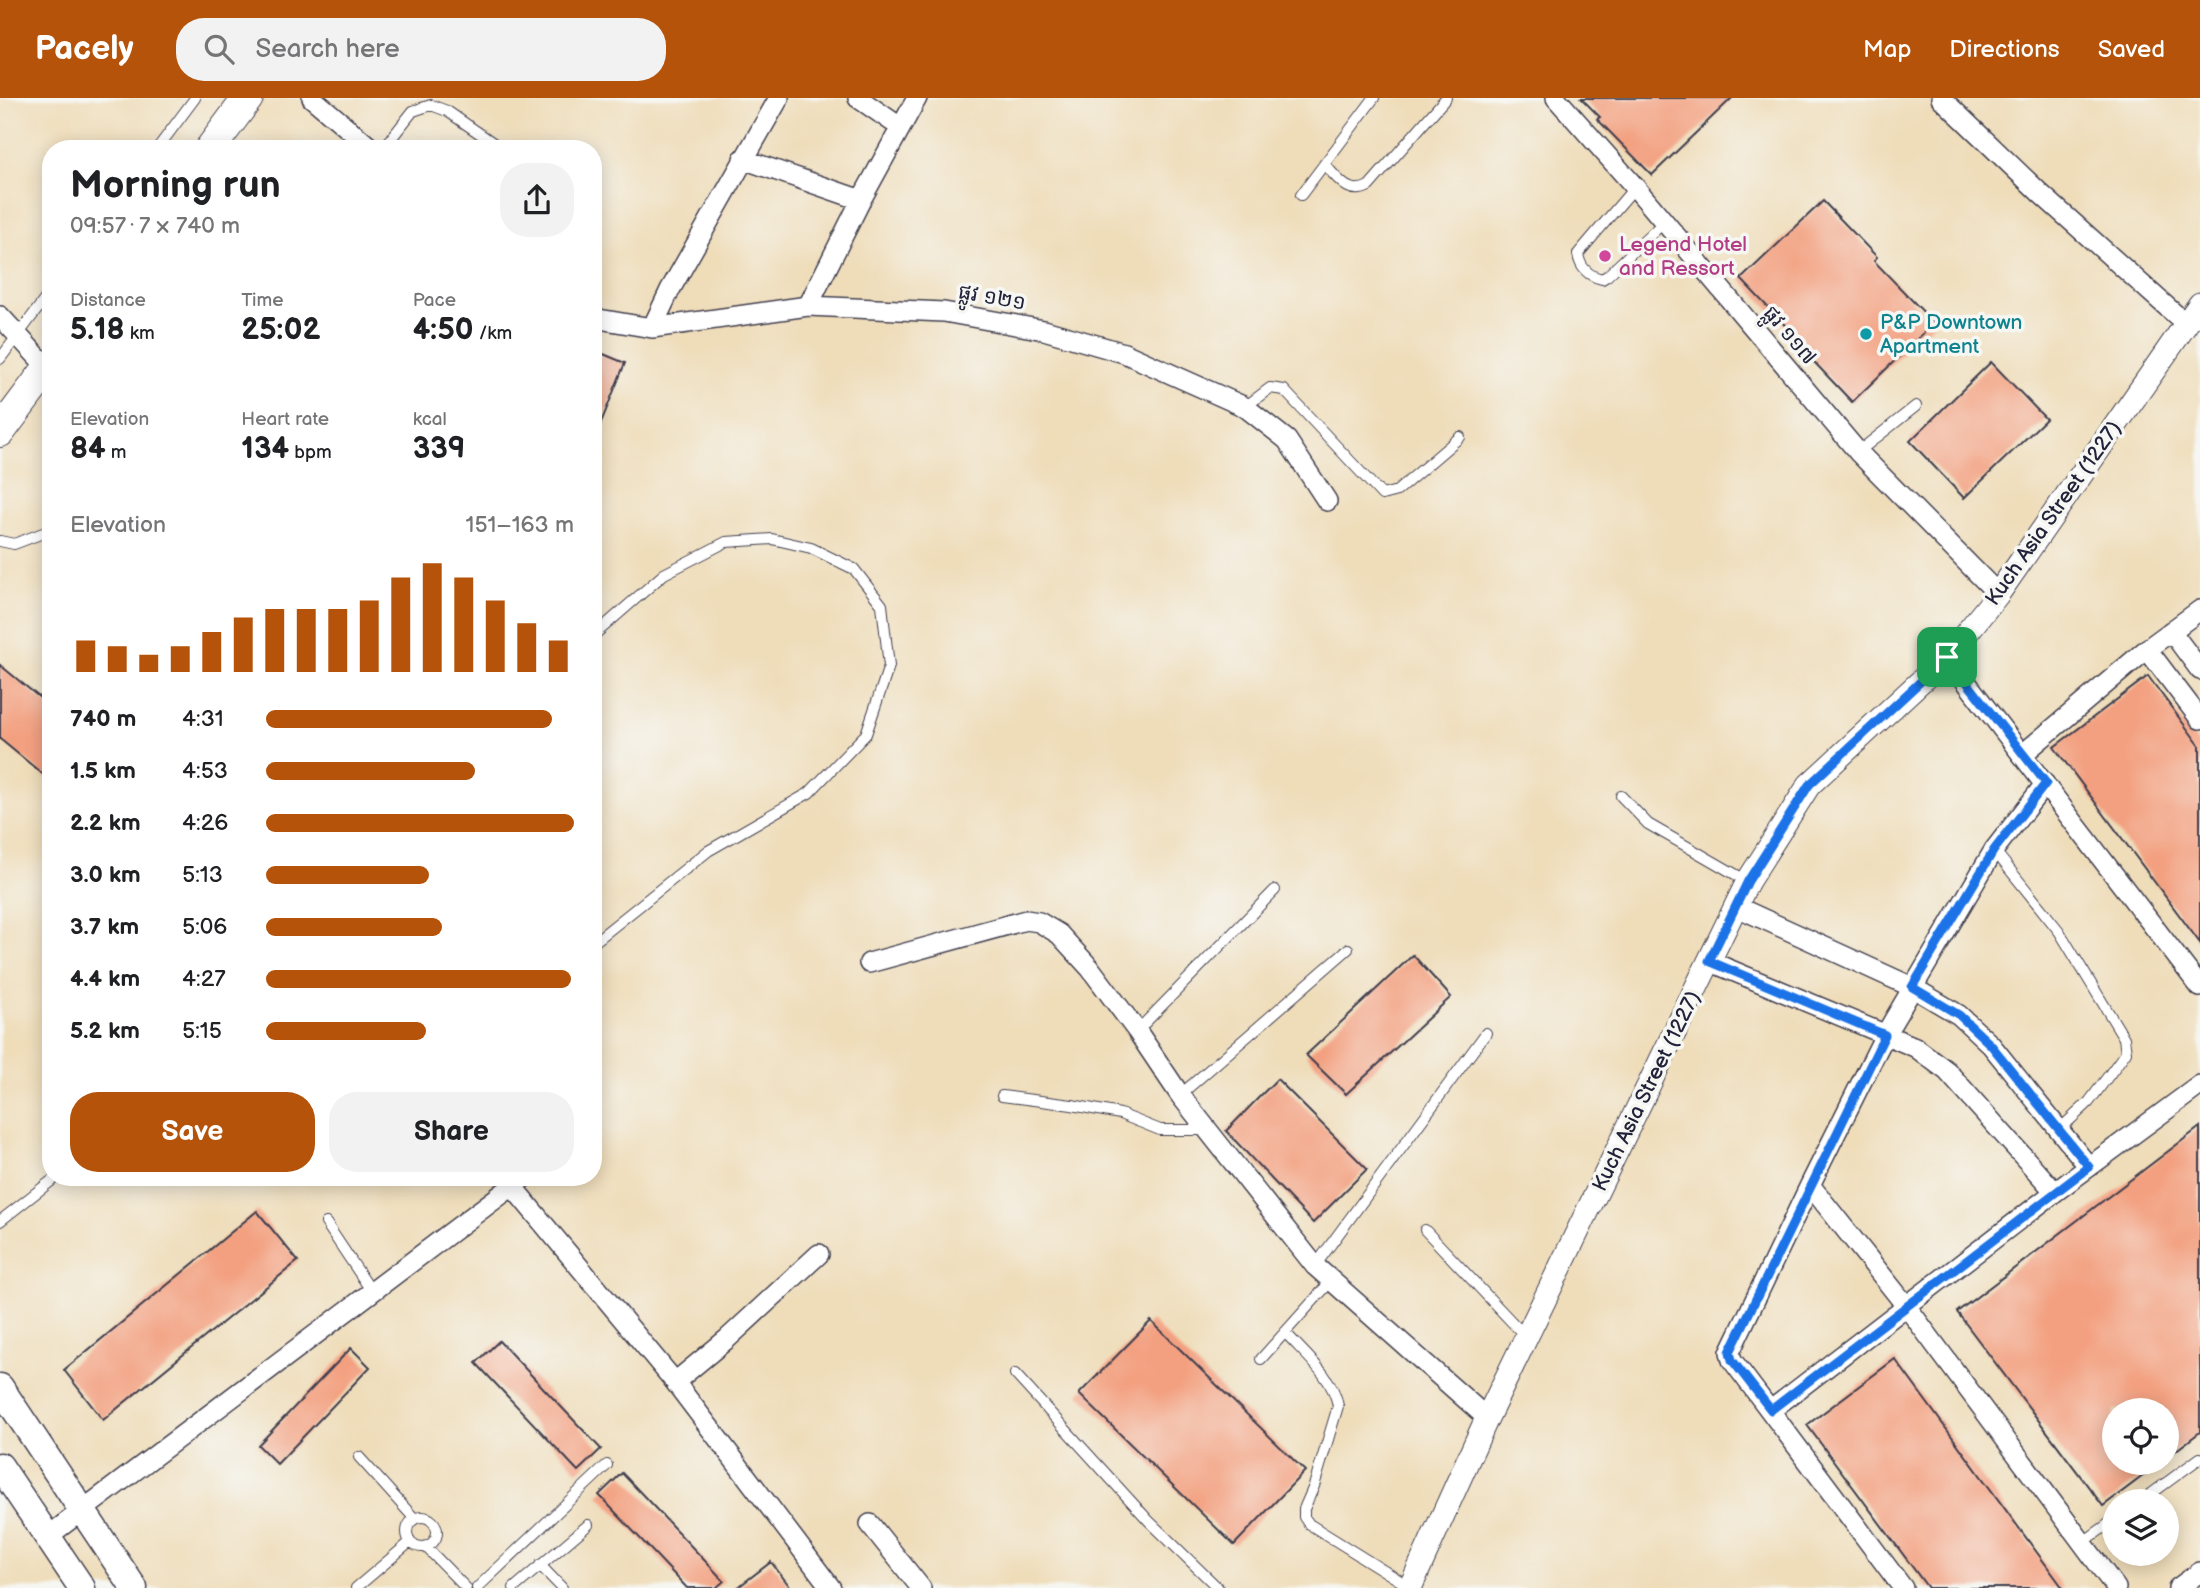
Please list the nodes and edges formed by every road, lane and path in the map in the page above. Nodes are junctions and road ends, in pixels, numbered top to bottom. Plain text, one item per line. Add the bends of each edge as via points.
1 (195, 98) edge
2 (247, 98) edge
3 (312, 98) edge
4 (779, 98) edge
5 (858, 98) edge
6 (917, 98) edge
7 (1374, 98) edge
8 (1446, 98) edge
9 (1556, 98) edge
10 (1941, 98) edge
11 (900, 127) junction
12 (164, 140) edge
13 (217, 140) edge
14 (362, 140) edge
15 (390, 140) edge
16 (489, 140) edge
17 (744, 159) junction
18 (1324, 164) junction
19 (1635, 187) junction
20 (1301, 195) dead end
21 (861, 200) junction
22 (1664, 222) junction
23 (42, 303) edge
24 (2200, 304) edge
25 (808, 306) junction
26 (0, 316) edge
27 (602, 320) edge
28 (2186, 324) junction
29 (652, 328) junction
30 (17, 336) junction
31 (0, 359) edge
32 (42, 359) edge
33 (42, 375) edge
34 (1916, 406) dead end
35 (1245, 407) junction
36 (0, 432) edge
37 (1460, 437) dead end
38 (1858, 452) junction
39 (1327, 501) dead end
40 (42, 533) edge
41 (0, 541) edge
42 (1998, 594) junction
43 (2200, 610) edge
44 (602, 628) edge
45 (2171, 631) junction
46 (2147, 649) junction
47 (1947, 657) junction
48 (2200, 670) edge
49 (2200, 719) edge
50 (2023, 754) junction
51 (2046, 783) junction
52 (1621, 796) dead end
53 (1994, 850) junction
54 (1748, 881) junction
55 (1275, 890) dead end
56 (1735, 906) junction
57 (602, 936) edge
58 (1348, 949) dead end
59 (1709, 961) junction
60 (869, 963) dead end
61 (2200, 986) edge
62 (1912, 987) junction
63 (1138, 1031) junction
64 (1486, 1033) dead end
65 (1885, 1035) junction
66 (2200, 1085) edge
67 (1180, 1095) junction
68 (1002, 1096) dead end
69 (1207, 1130) junction
70 (2059, 1130) junction
71 (2089, 1167) junction
72 (1810, 1185) junction
73 (45, 1186) edge
74 (512, 1186) edge
75 (520, 1186) edge
76 (2055, 1192) junction
77 (0, 1221) edge
78 (326, 1223) dead end
79 (1425, 1230) dead end
80 (819, 1254) dead end
81 (1315, 1266) junction
82 (1332, 1281) junction
83 (372, 1292) junction
84 (1907, 1307) junction
85 (1285, 1332) junction
86 (1526, 1338) junction
87 (1261, 1359) dead end
88 (1015, 1374) dead end
89 (675, 1382) junction
90 (0, 1387) edge
91 (1771, 1410) junction
92 (1488, 1418) junction
93 (359, 1457) dead end
94 (2200, 1458) edge
95 (607, 1465) dead end
96 (1, 1469) edge
97 (2158, 1489) edge
98 (83, 1511) junction
99 (414, 1518) junction
100 (870, 1524) dead end
101 (588, 1525) dead end
102 (2102, 1529) edge
103 (47, 1536) junction
104 (409, 1543) junction
105 (2082, 1543) junction
106 (427, 1548) junction
107 (540, 1565) junction
108 (2200, 1572) edge
109 (82, 1588) edge
110 (134, 1588) edge
111 (356, 1588) edge
112 (466, 1588) edge
113 (477, 1588) edge
114 (514, 1588) edge
115 (562, 1588) edge
116 (831, 1588) edge
117 (921, 1588) edge
118 (1218, 1588) edge
119 (1411, 1588) edge
120 (1903, 1588) edge
121 (2116, 1588) edge
122 (2178, 1588) edge

1 - 12 lane
2 - 13 main road
3 - 14 street
4 - 17 street
5 - 11 street
6 - 11 street
7 - 18 lane
8 - 18 lane via 1360,191 1348,188
9 - 19 street, ផ្លូវ ១១៧
10 - 28 street
11 - 21 street
15 - 16 lane via 413,111 431,104
17 - 21 street
17 - 29 street
18 - 20 lane
19 - 22 street, ផ្លូវ ១១៧
19 - 22 lane via 1578,254 1586,272 1602,279 1608,276
21 - 25 street
22 - 38 street, ផ្លូវ ១១៧
23 - 30 lane
24 - 28 street, Kuch Asia Street (1227)
25 - 29 street, ផ្លូវ ១២១
25 - 35 street, ផ្លូវ ១២១ via 944,312 1044,330 1124,353
26 - 30 street
27 - 29 street, ផ្លូវ ១២១
28 - 42 street, Kuch Asia Street (1227)
30 - 31 lane
30 - 32 street
33 - 36 main road
34 - 38 lane
35 - 37 lane via 1270,388 1284,390 1382,495 1397,491
35 - 39 street, ផ្លូវ ១២១ via 1287,440
38 - 42 street, ផ្លូវ ១១៧
40 - 41 lane via 14,544
42 - 47 street, Kuch Asia Street (1227)
43 - 45 street
44 - 57 lane via 664,574 726,542 772,539 811,548 855,569 882,605 888,666 866,734 809,793 708,851
45 - 46 street
45 - 48 street
46 - 49 street
46 - 50 street
47 - 50 street
47 - 54 street, Kuch Asia Street (1227) via 1809,785
50 - 51 street
51 - 53 street
51 - 61 street
52 - 54 lane via 1648,824
53 - 62 street
53 - 70 lane via 2059,931 2124,1038 2126,1052 2089,1102
54 - 56 street, Kuch Asia Street (1227)
55 - 63 lane
56 - 59 street, Kuch Asia Street (1227)
56 - 62 street
58 - 67 lane
59 - 65 street
59 - 86 street, Kuch Asia Street (1227)
60 - 63 street via 1012,923 1040,922 1059,934 1090,968
62 - 65 street
62 - 70 street via 1959,1015 1991,1045
63 - 67 street
64 - 81 lane
65 - 72 street
65 - 76 street via 1915,1047 1947,1071
66 - 71 street
67 - 69 street
68 - 69 lane via 1120,1114 1160,1130
69 - 81 street
70 - 71 street
71 - 76 street
72 - 84 street
72 - 91 street via 1730,1352
73 - 77 lane
74 - 83 street
75 - 89 street
76 - 84 street
78 - 83 lane
79 - 86 lane
80 - 89 street
81 - 82 street
82 - 85 lane
82 - 92 street
83 - 98 street
84 - 91 street
84 - 105 street
85 - 87 lane
85 - 119 lane via 1330,1383 1338,1406 1304,1517
86 - 92 street, Kuch Asia Street (1227)
88 - 118 lane via 1149,1521
89 - 116 street
90 - 98 main road
91 - 120 street
92 - 119 street, Kuch Asia Street (1227)
93 - 99 lane
94 - 97 lane
95 - 113 lane
96 - 103 main road
98 - 103 street
98 - 110 main road
99 - 104 lane via 407,1534
99 - 106 lane via 424,1516 437,1531
100 - 117 street
101 - 107 lane
102 - 105 lane
103 - 109 main road
104 - 106 lane
104 - 111 lane
105 - 121 street
106 - 112 lane
107 - 114 lane
107 - 115 lane
108 - 122 street

